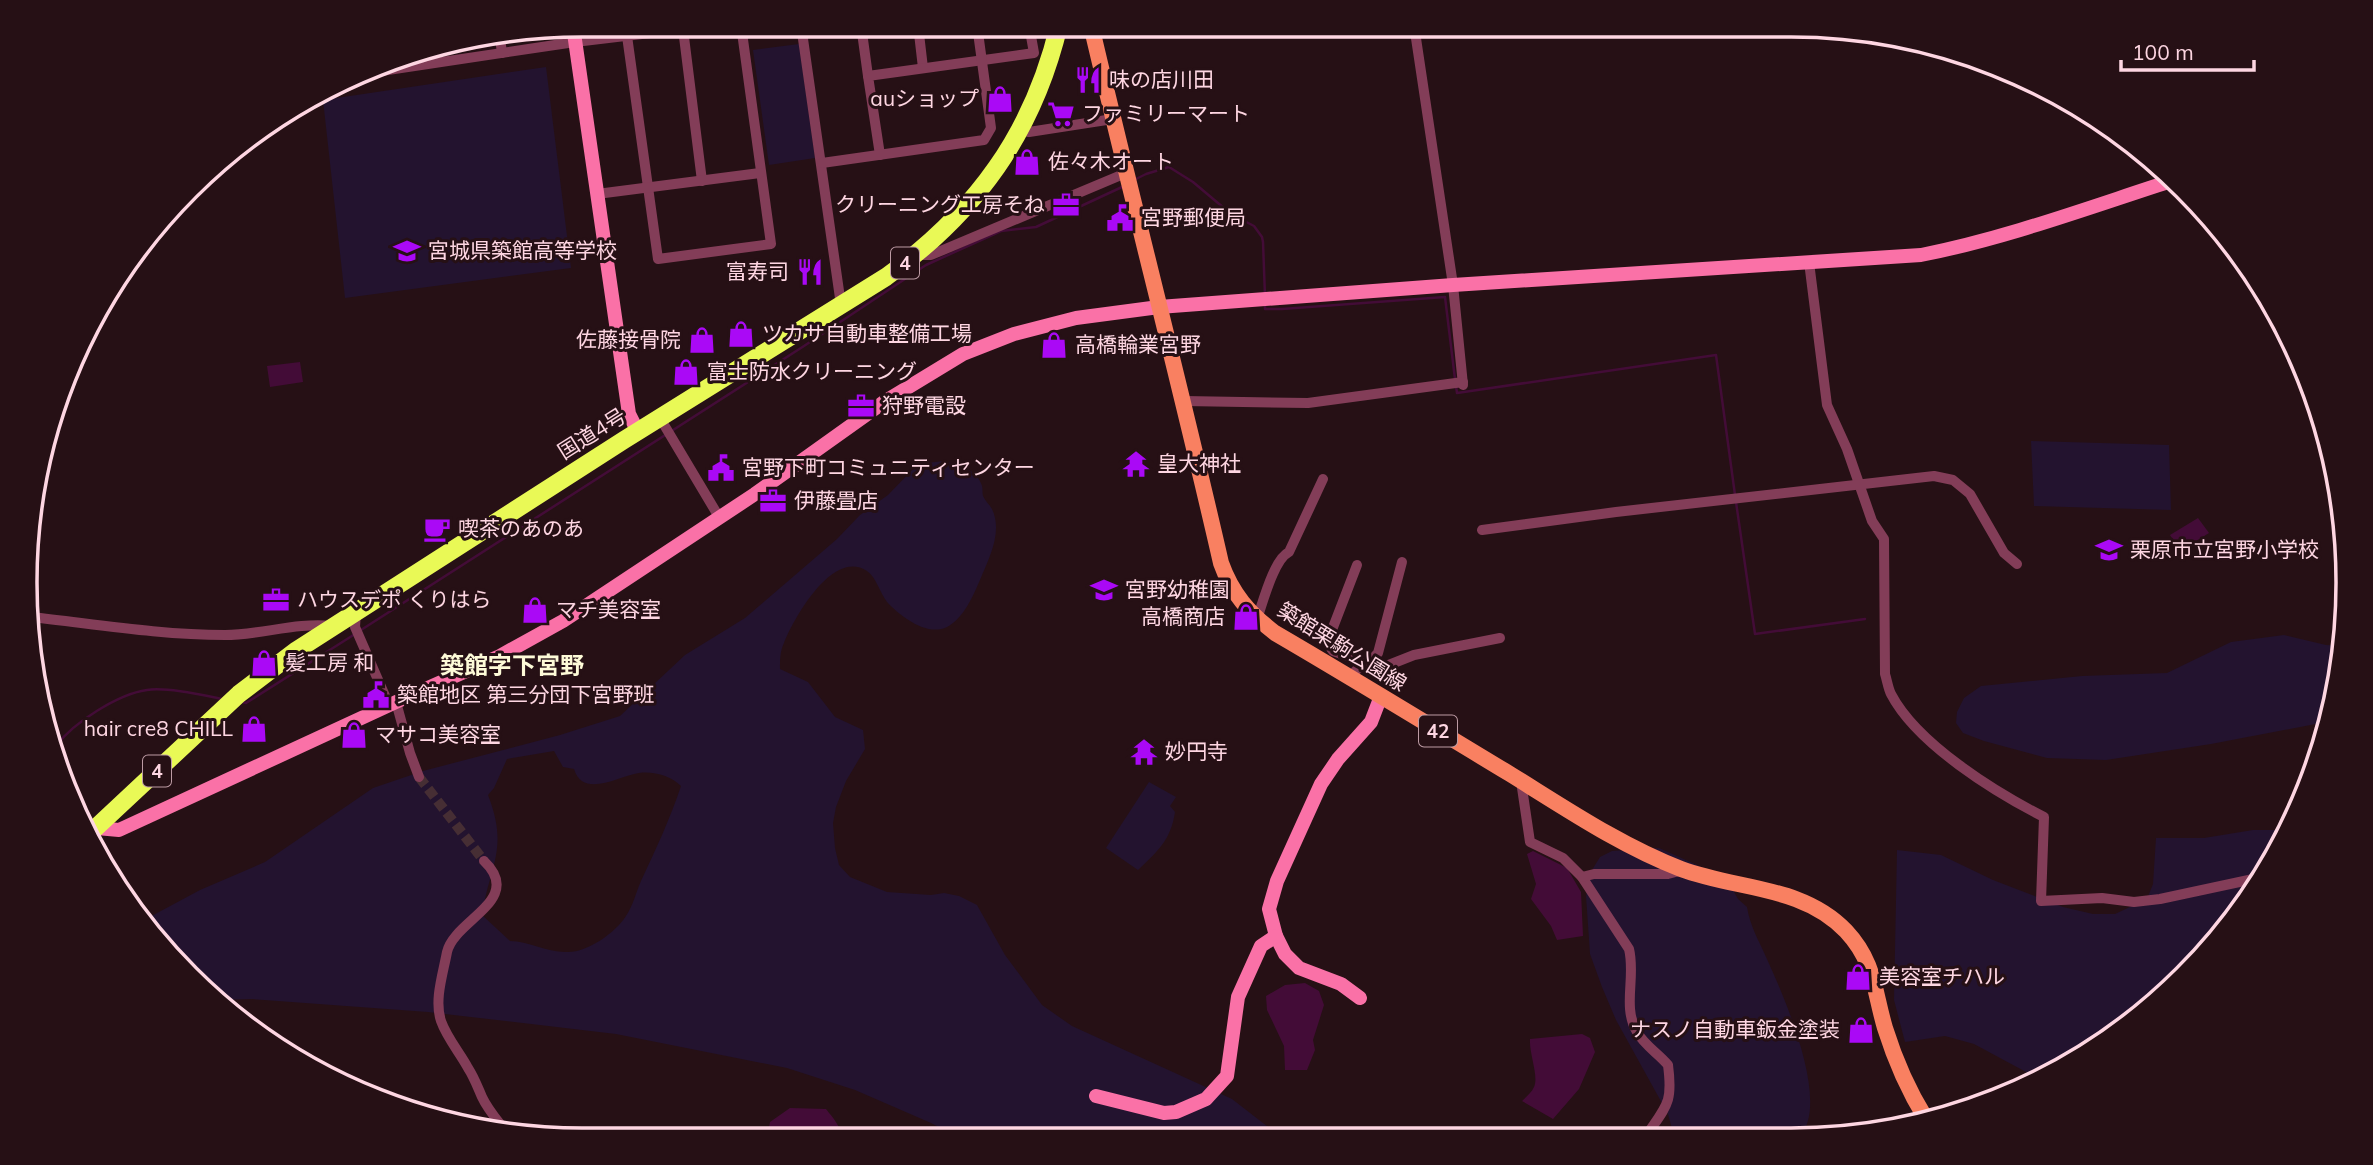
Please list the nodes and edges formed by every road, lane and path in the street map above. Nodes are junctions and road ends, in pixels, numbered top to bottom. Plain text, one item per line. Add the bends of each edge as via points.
1 (574, 37) edge
2 (618, 37) edge
3 (627, 37) edge
4 (684, 37) edge
5 (743, 37) edge
6 (804, 37) edge
7 (863, 37) edge
8 (919, 37) edge
9 (979, 37) edge
10 (1032, 37) edge
11 (1055, 37) edge
12 (1094, 37) edge
13 (1417, 37) edge
14 (575, 42) junction
15 (501, 43) edge
16 (502, 53) junction
17 (982, 61) junction
18 (402, 68) edge
19 (923, 68) junction
20 (868, 76) junction
21 (1113, 119) junction
22 (1020, 130) junction
23 (880, 155) junction
24 (822, 163) junction
25 (760, 173) junction
26 (1127, 180) junction
27 (702, 181) junction
28 (2162, 184) edge
29 (648, 187) junction
30 (597, 194) junction
31 (916, 255) junction
32 (1809, 262) junction
33 (1453, 285) junction
34 (841, 305) junction
35 (1159, 307) junction
36 (1184, 401) junction
37 (664, 424) junction
38 (638, 432) junction
39 (1323, 480) dead end
40 (1860, 483) junction
41 (719, 517) junction
42 (1482, 530) dead end
43 (1402, 562) dead end
44 (2017, 564) dead end
45 (1357, 565) dead end
46 (38, 618) edge
47 (1256, 618) junction
48 (355, 620) junction
49 (332, 626) junction
50 (1500, 638) dead end
51 (1367, 661) junction
52 (1350, 677) junction
53 (1381, 696) junction
54 (392, 703) junction
55 (419, 777) tunnel mouth
56 (1521, 781) junction
57 (96, 829) edge
58 (97, 832) edge
59 (484, 861) tunnel mouth
60 (1683, 869) junction
61 (1582, 877) junction
62 (2248, 880) edge
63 (1276, 936) junction
64 (1360, 998) dead end
65 (1096, 1096) dead end
66 (1922, 1112) edge
67 (499, 1122) edge
68 (1652, 1128) edge

1 - 14 street
2 - 14 street
3 - 29 street
4 - 27 street
5 - 25 street
6 - 24 street
7 - 20 street
8 - 19 street
9 - 17 street
10 - 17 street via 1034,53
11 - 22 highway, 国道4号 / 4
12 - 21 main road, 築館栗駒公園線 / 42
13 - 33 street
14 - 16 street
14 - 30 street
15 - 16 street
16 - 18 street
17 - 19 street
17 - 23 street via 990,128 984,140
19 - 20 street
20 - 23 street
21 - 22 street
21 - 26 main road, 築館栗駒公園線 / 42
22 - 31 highway, 国道4号 / 4 via 979,193
23 - 24 street
24 - 34 street
25 - 27 street
25 - 29 street via 771,244 658,259
26 - 31 street via 931,255
26 - 35 main road, 築館栗駒公園線 / 42
27 - 29 street
28 - 32 street via 1958,248 1921,255
29 - 30 street
30 - 38 street via 629,414
31 - 34 highway, 国道4号 / 4
32 - 33 street
32 - 40 street via 1827,405
33 - 35 street
33 - 36 street via 1463,383 1308,403
34 - 37 highway, 国道4号 / 4
35 - 36 main road, 築館栗駒公園線 / 42
35 - 41 street via 1064,321 963,354 884,402
36 - 47 main road, 築館栗駒公園線 / 42 via 1221,563 1230,587
37 - 38 highway, 国道4号 / 4
37 - 41 street
38 - 48 highway, 国道4号 / 4
39 - 47 street via 1289,552 1283,554
40 - 42 street
40 - 44 street via 1934,476 1953,480 1970,494 2004,553
40 - 62 street via 1872,521 1884,539 1885,674 1890,693 1907,719 1944,752 2008,799 2044,817 2041,901 2102,898 2134,902
41 - 54 street via 563,621 498,657
43 - 51 street via 1378,653
45 - 51 street via 1327,643 1333,651
46 - 49 street via 197,635
47 - 52 main road, 築館栗駒公園線 / 42
48 - 49 highway, 国道4号 / 4
48 - 54 street via 359,638
49 - 57 highway, 国道4号 / 4 via 233,699
50 - 51 street via 1414,655 1376,670
51 - 52 street
52 - 53 main road, 築館栗駒公園線 / 42
53 - 56 main road, 築館栗駒公園線 / 42
53 - 63 street via 1371,722 1321,784 1277,880 1269,909
54 - 55 street
54 - 58 street via 119,830
56 - 60 main road, 築館栗駒公園線 / 42 via 1608,833
56 - 61 street via 1530,842 1563,858
59 - 67 street via 496,880 496,892 491,903 449,945 438,1001 441,1021
60 - 61 street via 1668,874
60 - 66 main road, 築館栗駒公園線 / 42 via 1808,902 1847,932 1870,966 1894,1056
61 - 68 street via 1629,949 1630,1020 1638,1035 1668,1065 1671,1091 1667,1107
63 - 64 street via 1299,968 1341,984
63 - 65 street via 1261,946 1248,972 1238,996 1227,1076 1206,1099 1164,1113

